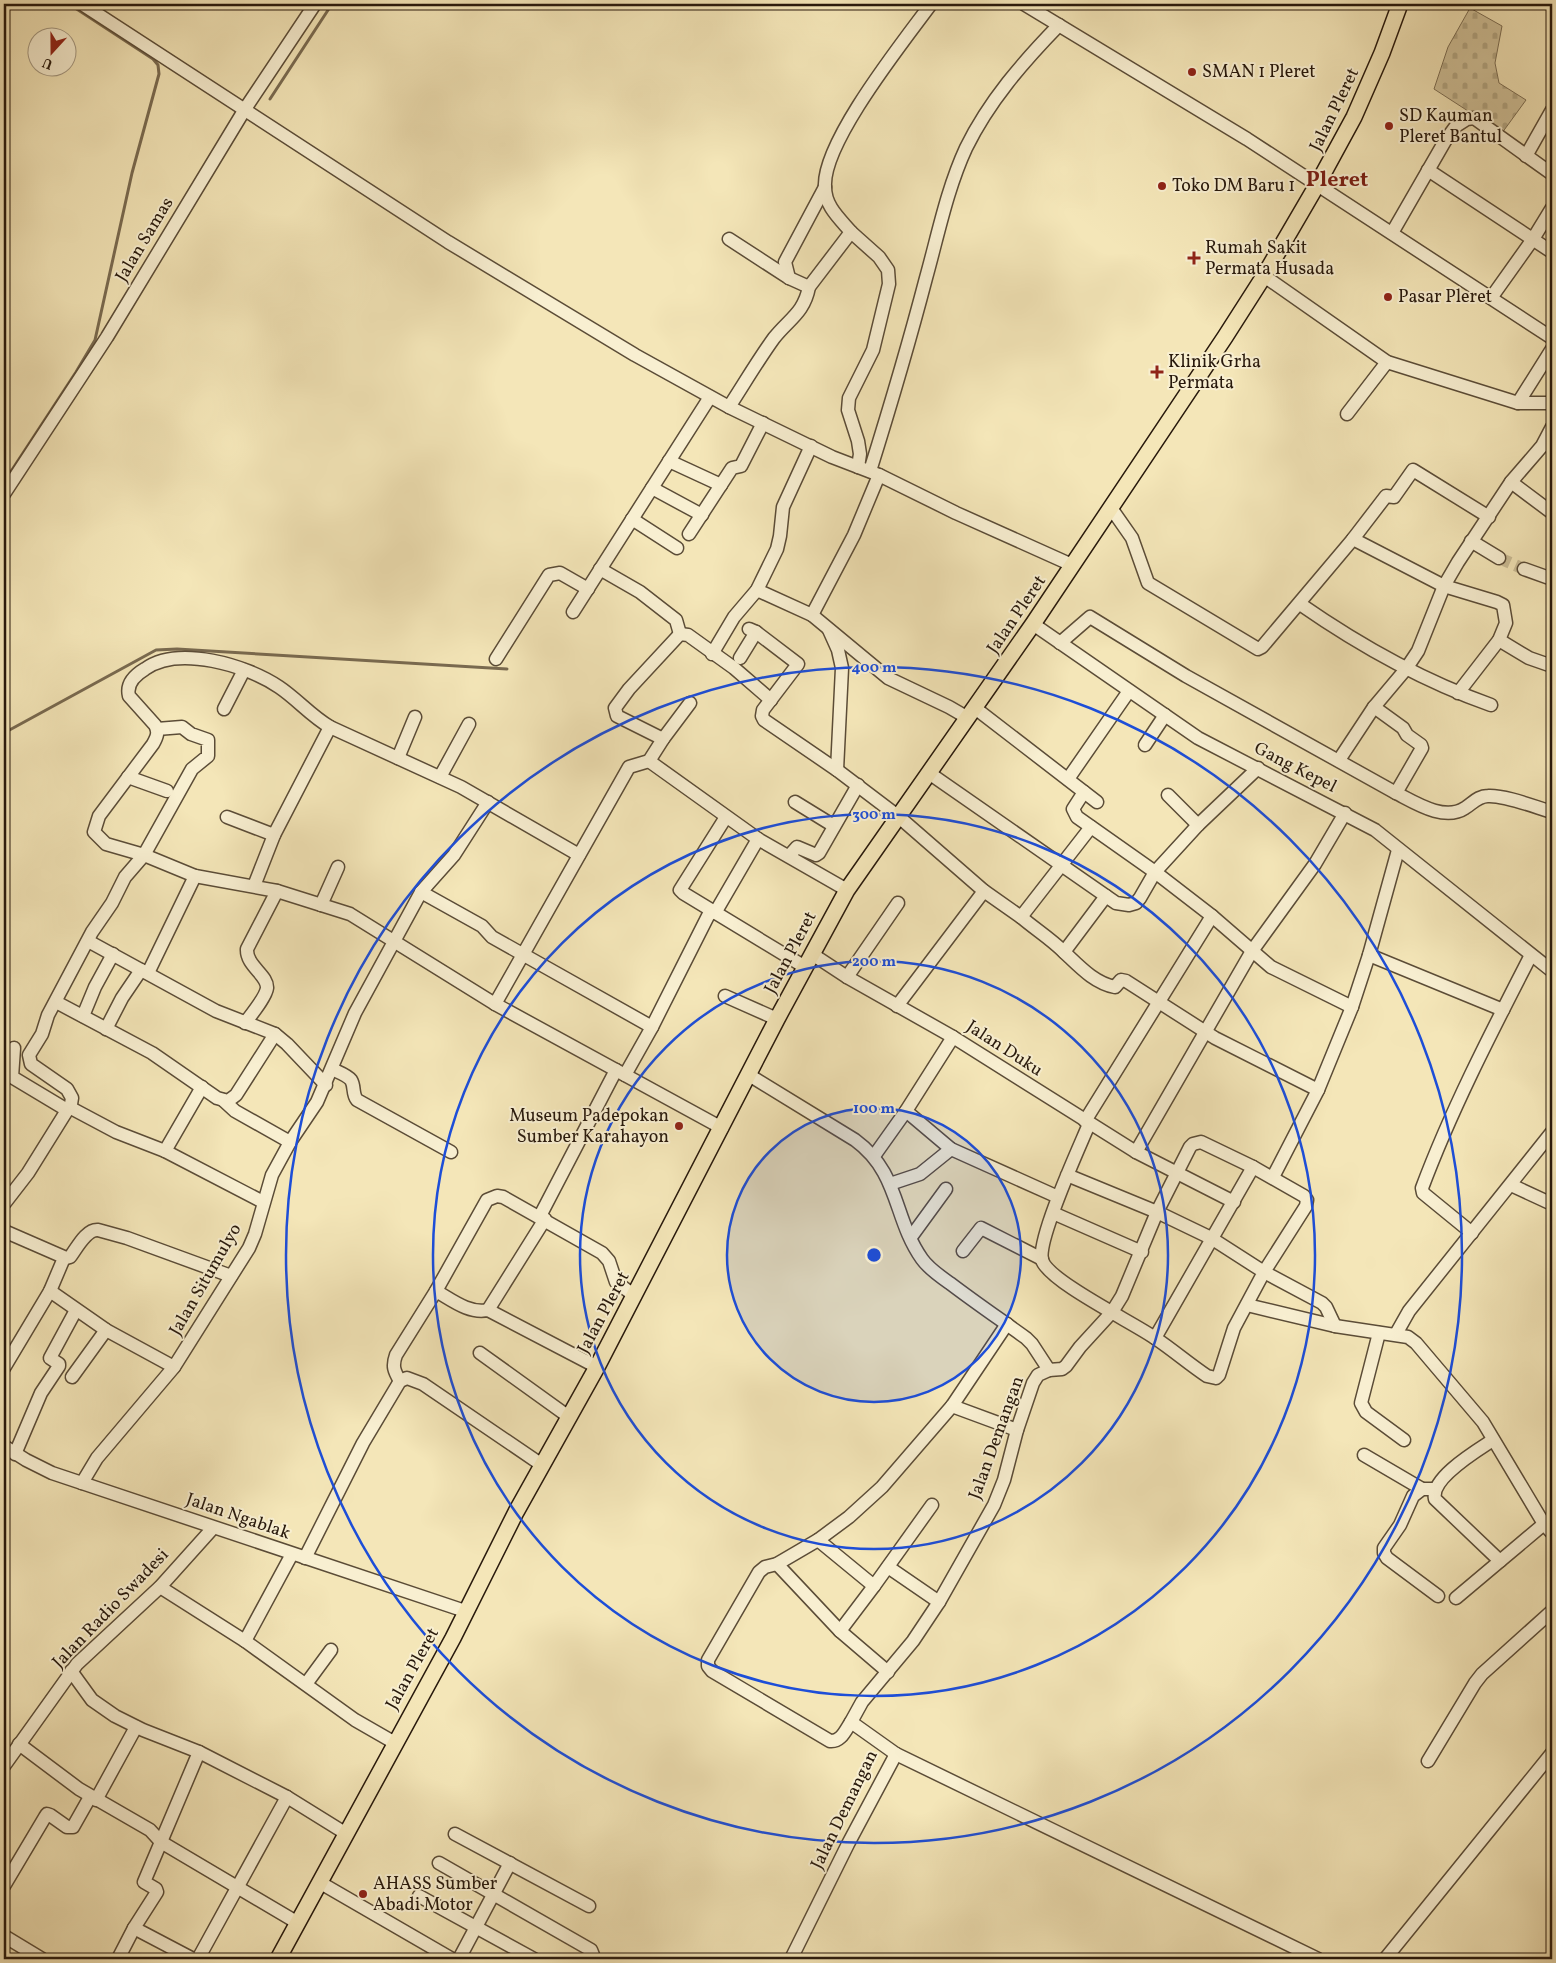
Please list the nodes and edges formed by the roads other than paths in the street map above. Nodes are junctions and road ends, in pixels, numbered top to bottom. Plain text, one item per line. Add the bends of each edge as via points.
1 (82, 4) edge
2 (315, 4) edge
3 (930, 4) edge
4 (1024, 4) edge
5 (1400, 4) edge
6 (1059, 25) junction
7 (245, 109) junction
8 (1552, 110) edge
9 (1526, 156) junction
10 (1428, 170) junction
11 (1552, 174) edge
12 (1317, 185) junction
13 (824, 188) junction
14 (1552, 208) edge
15 (851, 232) junction
16 (1392, 233) junction
17 (729, 239) dead end
18 (1533, 239) junction
19 (1552, 252) edge
20 (1264, 276) junction
21 (789, 278) junction
22 (809, 287) junction
23 (1491, 298) junction
24 (1552, 338) edge
25 (1552, 349) edge
26 (1387, 362) junction
27 (710, 397) junction
28 (1518, 403) junction
29 (1552, 403) edge
30 (729, 407) junction
31 (1347, 414) dead end
32 (763, 423) junction
33 (1552, 427) edge
34 (811, 446) junction
35 (669, 461) junction
36 (869, 471) junction
37 (1511, 482) junction
38 (721, 486) junction
39 (652, 488) junction
40 (4, 494) edge
41 (1111, 508) junction
42 (1552, 511) edge
43 (702, 515) junction
44 (1488, 517) junction
45 (632, 519) junction
46 (689, 534) dead end
47 (1353, 539) junction
48 (1471, 541) junction
49 (677, 548) dead end
50 (1499, 558) tunnel mouth
51 (1072, 565) junction
52 (600, 569) junction
53 (1524, 569) tunnel mouth
54 (1552, 579) edge
55 (1444, 586) junction
56 (588, 589) junction
57 (757, 590) junction
58 (1300, 604) junction
59 (574, 612) dead end
60 (812, 615) junction
61 (1033, 624) junction
62 (828, 627) junction
63 (680, 634) junction
64 (1500, 640) junction
65 (1060, 644) junction
66 (712, 654) junction
67 (740, 658) dead end
68 (496, 659) dead end
69 (1552, 666) edge
70 (1406, 669) junction
71 (244, 670) junction
72 (1129, 691) junction
73 (1458, 693) junction
74 (772, 700) junction
75 (690, 703) dead end
76 (1491, 705) dead end
77 (1374, 707) junction
78 (224, 709) dead end
79 (972, 713) junction
80 (1165, 715) junction
81 (415, 717) dead end
82 (470, 724) dead end
83 (330, 727) junction
84 (158, 729) junction
85 (662, 739) junction
86 (1145, 745) dead end
87 (398, 758) junction
88 (1340, 760) junction
89 (649, 761) junction
90 (1258, 768) junction
91 (837, 770) junction
92 (929, 773) junction
93 (128, 777) junction
94 (440, 777) junction
95 (1068, 779) junction
96 (858, 785) junction
97 (167, 791) dead end
98 (1084, 792) junction
99 (1396, 792) junction
100 (1168, 795) dead end
101 (488, 802) junction
102 (795, 802) dead end
103 (1097, 802) dead end
104 (1552, 812) edge
105 (1345, 813) junction
106 (228, 817) dead end
107 (726, 817) junction
108 (899, 817) junction
109 (1198, 825) junction
110 (834, 826) junction
111 (1091, 827) junction
112 (274, 835) junction
113 (758, 838) junction
114 (1398, 850) junction
115 (144, 855) junction
116 (579, 855) junction
117 (789, 856) junction
118 (1061, 865) junction
119 (338, 867) dead end
120 (1155, 872) junction
121 (195, 876) junction
122 (254, 886) junction
123 (847, 890) junction
124 (277, 891) junction
125 (984, 891) junction
126 (421, 892) junction
127 (1106, 896) junction
128 (898, 903) dead end
129 (320, 905) junction
130 (713, 912) junction
131 (1212, 916) junction
132 (1021, 917) junction
133 (88, 941) junction
134 (394, 941) junction
135 (1252, 951) junction
136 (1064, 952) junction
137 (113, 954) junction
138 (523, 954) junction
139 (1369, 955) junction
140 (1531, 955) junction
141 (809, 961) junction
142 (144, 971) junction
143 (1552, 972) edge
144 (847, 977) junction
145 (726, 996) dead end
146 (1159, 1000) junction
147 (56, 1002) junction
148 (495, 1004) junction
149 (897, 1006) junction
150 (1352, 1007) junction
151 (1503, 1010) junction
152 (83, 1016) junction
153 (777, 1019) junction
154 (245, 1023) junction
155 (652, 1027) junction
156 (106, 1029) junction
157 (1206, 1032) junction
158 (275, 1034) junction
159 (953, 1037) junction
160 (9, 1045) edge
161 (29, 1055) junction
162 (332, 1069) junction
163 (621, 1073) junction
164 (749, 1075) junction
165 (326, 1085) junction
166 (202, 1087) junction
167 (1318, 1090) junction
168 (223, 1100) junction
169 (68, 1109) junction
170 (906, 1111) junction
171 (1087, 1122) junction
172 (722, 1128) junction
173 (1552, 1132) edge
174 (290, 1142) junction
175 (951, 1149) junction
176 (166, 1151) junction
177 (451, 1152) dead end
178 (1136, 1152) junction
179 (874, 1156) junction
180 (1253, 1166) junction
181 (1176, 1173) junction
182 (1067, 1175) junction
183 (1273, 1177) junction
184 (890, 1184) junction
185 (1511, 1185) junction
186 (946, 1189) dead end
187 (1058, 1197) junction
188 (263, 1202) junction
189 (1234, 1202) junction
190 (4, 1204) edge
191 (1552, 1204) edge
192 (1157, 1212) junction
193 (1053, 1213) junction
194 (542, 1218) junction
195 (4, 1231) edge
196 (1472, 1234) junction
197 (911, 1237) junction
198 (1211, 1238) junction
199 (963, 1251) dead end
200 (1142, 1252) junction
201 (64, 1258) junction
202 (1042, 1259) junction
203 (1264, 1272) junction
204 (231, 1276) junction
205 (436, 1291) junction
206 (50, 1292) junction
207 (635, 1296) junction
208 (1247, 1305) junction
209 (76, 1310) junction
210 (488, 1310) junction
211 (1112, 1312) junction
212 (1007, 1324) junction
213 (1335, 1326) junction
214 (106, 1330) junction
215 (1379, 1333) junction
216 (1396, 1334) junction
217 (1155, 1338) junction
218 (480, 1353) dead end
219 (174, 1367) junction
220 (597, 1367) junction
221 (4, 1368) edge
222 (1049, 1370) junction
223 (72, 1377) dead end
224 (400, 1381) junction
225 (952, 1406) junction
226 (569, 1417) junction
227 (1017, 1430) junction
228 (1404, 1440) dead end
229 (1493, 1440) junction
230 (4, 1446) edge
231 (15, 1454) junction
232 (1364, 1455) dead end
233 (542, 1465) junction
234 (82, 1483) junction
235 (1428, 1489) junction
236 (932, 1505) dead end
237 (213, 1528) junction
238 (1548, 1529) edge
239 (818, 1540) junction
240 (292, 1554) junction
241 (305, 1558) junction
242 (1500, 1561) junction
243 (777, 1564) junction
244 (888, 1567) junction
245 (874, 1586) junction
246 (160, 1587) junction
247 (1438, 1596) dead end
248 (1456, 1598) dead end
249 (939, 1602) junction
250 (465, 1611) junction
251 (1552, 1611) edge
252 (840, 1631) junction
253 (245, 1641) junction
254 (331, 1650) dead end
255 (71, 1671) junction
256 (888, 1672) junction
257 (306, 1684) junction
258 (851, 1722) junction
259 (136, 1727) junction
260 (391, 1741) junction
261 (19, 1744) junction
262 (199, 1752) junction
263 (1552, 1753) edge
264 (896, 1754) junction
265 (1428, 1761) dead end
266 (4, 1766) edge
267 (93, 1798) junction
268 (287, 1798) junction
269 (340, 1831) junction
270 (456, 1834) dead end
271 (161, 1842) junction
272 (439, 1863) dead end
273 (510, 1863) junction
274 (320, 1882) junction
275 (4, 1886) edge
276 (239, 1887) junction
277 (494, 1894) junction
278 (419, 1896) dead end
279 (590, 1906) dead end
280 (295, 1920) junction
281 (476, 1926) junction
282 (134, 1928) junction
283 (4, 1936) edge
284 (42, 1959) edge
285 (118, 1959) edge
286 (193, 1959) edge
287 (198, 1959) edge
288 (278, 1959) edge
289 (452, 1959) edge
290 (459, 1959) edge
291 (534, 1959) edge
292 (592, 1959) edge
293 (791, 1959) edge
294 (1318, 1959) edge
295 (1385, 1959) edge

1 - 7 street
2 - 7 street, Jalan Samas
3 - 13 street via 848,121 827,169
4 - 6 street
5 - 12 main road, Jalan Pleret via 1367,91
6 - 12 street
6 - 36 street via 1002,87 967,146
7 - 27 street via 448,242 607,339
7 - 40 street, Jalan Samas via 107,336
8 - 9 street
9 - 10 street via 1474,118 1456,126
9 - 11 street
10 - 16 street
10 - 18 street
12 - 16 street
12 - 20 main road, Jalan Pleret
13 - 15 street via 830,207
13 - 21 street via 785,262
14 - 18 street
15 - 22 street
15 - 36 street via 879,257 888,270 889,284 873,350 849,398 848,410 860,454
16 - 23 street
17 - 21 street
18 - 19 street
18 - 23 street
20 - 26 street
20 - 41 main road, Jalan Pleret
21 - 22 street
22 - 30 street via 800,311 775,337
23 - 24 street
25 - 28 street
26 - 28 street
26 - 31 street
27 - 30 street
27 - 35 street
28 - 29 street
30 - 32 street
32 - 34 street
32 - 38 street via 741,466 732,468
33 - 37 street via 1542,446
34 - 36 street
34 - 57 street via 783,507 777,549
35 - 38 street
35 - 39 street
36 - 51 street
36 - 60 street via 854,534
37 - 42 street
37 - 44 street
38 - 43 street
39 - 43 street
39 - 45 street
41 - 51 main road, Jalan Pleret
41 - 58 street via 1132,538 1148,583 1256,648 1260,649
43 - 46 street
44 - 47 street via 1413,470 1394,497 1386,496
44 - 48 street
45 - 49 street
45 - 52 street
47 - 55 street
47 - 58 street
48 - 50 street
48 - 55 street
51 - 61 main road, Jalan Pleret
52 - 56 street
52 - 63 street via 640,592 676,620
53 - 54 street
55 - 64 street via 1503,605 1506,622
55 - 70 street via 1418,651
56 - 59 street
56 - 68 street via 560,573 549,575
57 - 60 street
57 - 66 street via 734,617
58 - 70 street
60 - 62 street
61 - 65 street, Gang Kepel
61 - 79 main road, Jalan Pleret
62 - 79 street via 895,682 949,707
62 - 91 street via 842,668
63 - 66 street via 688,635
63 - 85 street via 615,708 617,716
64 - 69 street via 1529,658
64 - 73 street
65 - 72 street, Gang Kepel
65 - 88 street via 1090,617 1186,676
66 - 74 street
67 - 74 street via 753,630 798,664
70 - 73 street
70 - 77 street
71 - 78 street
71 - 83 street via 278,686
71 - 84 street via 198,658 176,658 151,664 129,684 128,690 129,696
72 - 80 street, Gang Kepel
72 - 95 street
73 - 76 street
74 - 91 street via 763,712 764,720
75 - 85 street
77 - 88 street
77 - 99 street via 1403,728 1422,748
79 - 92 main road, Jalan Pleret
79 - 95 street
80 - 86 street
80 - 90 street, Gang Kepel via 1198,738
81 - 87 street
82 - 94 street
83 - 87 street
83 - 112 street
84 - 93 street via 156,739
84 - 115 street via 182,727 209,740 208,752 207,758 192,769
85 - 89 street
87 - 94 street
88 - 99 street
89 - 107 street
89 - 116 street via 629,767
90 - 105 street, Gang Kepel
90 - 109 street
91 - 96 street
92 - 108 main road, Jalan Pleret
92 - 118 street
93 - 97 street
93 - 115 street via 99,816 94,832 106,844
94 - 101 street
95 - 98 street
96 - 108 street
96 - 110 street
98 - 103 street
98 - 111 street via 1074,809 1077,817
99 - 104 street via 1439,811 1460,811 1479,798 1490,795
100 - 109 street
101 - 116 street
101 - 126 street, Jalan Situmulyo via 454,855
102 - 110 street
105 - 114 street, Gang Kepel via 1375,830
105 - 135 street via 1316,864
106 - 112 street
107 - 113 street
107 - 130 street, Jalan Duku via 680,890
108 - 123 main road, Jalan Pleret
108 - 125 street
109 - 120 street
110 - 117 street via 819,853 811,854 797,847
111 - 118 street
111 - 120 street
112 - 122 street
113 - 117 street
113 - 130 street
114 - 139 street
114 - 140 street, Gang Kepel
115 - 121 street
115 - 133 street via 125,878
116 - 138 street
117 - 123 street
118 - 127 street
118 - 132 street
119 - 129 street
120 - 127 street via 1133,905 1116,903
120 - 131 street
121 - 122 street
121 - 142 street
122 - 124 street
123 - 141 main road, Jalan Pleret
124 - 129 street
124 - 154 street via 247,950 248,959 267,988
125 - 132 street
125 - 149 street
126 - 134 street, Jalan Situmulyo
126 - 138 street via 482,926 488,934
127 - 136 street
128 - 144 street
129 - 134 street via 350,914
130 - 141 street, Jalan Duku
130 - 155 street
131 - 135 street
131 - 146 street
132 - 136 street
133 - 137 street
133 - 147 street
134 - 148 street
134 - 162 street, Jalan Situmulyo via 355,1013
135 - 150 street via 1271,967
135 - 157 street
136 - 146 street via 1104,985 1115,987 1121,980 1126,981
137 - 142 street
137 - 152 street
138 - 148 street
138 - 155 street
139 - 150 street
139 - 151 street
140 - 143 street, Gang Kepel
140 - 151 street
141 - 144 street, Jalan Duku
141 - 153 main road, Jalan Pleret
142 - 154 street via 216,1011
142 - 156 street via 122,998
144 - 149 street, Jalan Duku
145 - 153 street
146 - 157 street
146 - 171 street
147 - 152 street
147 - 161 street
148 - 163 street
149 - 159 street, Jalan Duku
150 - 167 street
151 - 196 street via 1442,1138 1422,1188 1423,1194
152 - 156 street
153 - 164 main road, Jalan Pleret
154 - 158 street
155 - 163 street
156 - 166 street via 152,1053
157 - 167 street
157 - 178 street
158 - 165 street
158 - 168 street via 236,1095 228,1101
159 - 170 street
159 - 171 street, Jalan Duku
160 - 161 street
160 - 169 street via 12,1077
161 - 169 street via 32,1064 70,1094 72,1098
162 - 165 street, Jalan Situmulyo
162 - 177 street via 350,1079 357,1100
163 - 172 street
163 - 194 street
164 - 172 main road, Jalan Pleret
164 - 179 street, Jalan Demangan via 855,1140
165 - 174 street, Jalan Situmulyo
166 - 168 street
166 - 176 street
167 - 183 street
168 - 174 street via 235,1111
169 - 176 street
169 - 190 street via 28,1173
170 - 175 street
170 - 179 street
171 - 178 street, Jalan Duku
171 - 182 street
172 - 207 main road, Jalan Pleret
173 - 185 street
174 - 188 street, Jalan Situmulyo via 272,1175
175 - 184 street via 920,1174
175 - 187 street
176 - 188 street
178 - 181 street, Jalan Duku
179 - 184 street, Jalan Demangan
180 - 181 street via 1197,1142 1190,1147
180 - 183 street
180 - 189 street
181 - 189 street, Jalan Duku
181 - 192 street
182 - 187 street
182 - 192 street
183 - 203 street via 1304,1196 1306,1203
184 - 197 street, Jalan Demangan
185 - 191 street
185 - 196 street
186 - 197 street
187 - 193 street
188 - 204 street, Jalan Situmulyo via 252,1240
189 - 198 street
192 - 198 street
192 - 200 street
193 - 200 street
193 - 202 street via 1042,1246
194 - 205 street via 503,1197 487,1200
194 - 207 street via 602,1254 609,1261 616,1282
194 - 210 street
195 - 201 street
196 - 216 street via 1409,1311
197 - 212 street, Jalan Demangan via 927,1265
198 - 203 street
198 - 217 street
199 - 202 street via 981,1228
200 - 211 street via 1130,1282
201 - 204 street via 70,1257 88,1233 95,1230 127,1238
201 - 206 street
202 - 211 street via 1049,1271
203 - 208 street
203 - 213 street via 1322,1303
204 - 219 street, Jalan Situmulyo
205 - 210 street via 472,1310
205 - 224 street via 396,1355 393,1364
206 - 209 street
206 - 221 street
207 - 220 main road, Jalan Pleret
208 - 213 street
208 - 217 street via 1231,1337 1222,1371 1216,1378 1207,1376
209 - 214 street
209 - 231 street via 50,1358 59,1366 41,1393
210 - 220 street
211 - 217 street
211 - 222 street via 1066,1366
212 - 222 street, Jalan Demangan via 1032,1344
212 - 225 street
213 - 215 street
214 - 219 street
214 - 223 street
215 - 216 street
215 - 228 street via 1360,1403 1366,1412
216 - 229 street via 1416,1343 1473,1409
218 - 226 street
219 - 234 street, Jalan Situmulyo via 97,1458
220 - 226 main road, Jalan Pleret
222 - 227 street, Jalan Demangan via 1035,1379
224 - 233 street via 407,1378 423,1384
224 - 241 street via 362,1443
225 - 227 street
225 - 239 street via 882,1487 849,1518
226 - 233 main road, Jalan Pleret
227 - 249 street, Jalan Demangan via 997,1497
229 - 235 street
229 - 238 street
230 - 231 street, Jalan Ngablak
231 - 234 street, Jalan Ngablak
232 - 235 street
233 - 250 main road, Jalan Pleret
234 - 237 street, Jalan Ngablak
235 - 242 street
235 - 247 street via 1413,1496 1384,1553
236 - 244 street
237 - 240 street, Jalan Ngablak
237 - 246 street, Jalan Radio Swadesi
238 - 242 street
239 - 243 street
239 - 245 street
240 - 241 street, Jalan Ngablak
240 - 253 street
241 - 250 street, Jalan Ngablak
242 - 248 street
243 - 252 street
243 - 258 street via 756,1575 708,1660 708,1666 830,1741 840,1740
244 - 245 street
244 - 249 street
245 - 252 street
246 - 253 street
246 - 255 street, Jalan Radio Swadesi
249 - 256 street, Jalan Demangan
250 - 260 main road, Jalan Pleret via 453,1638
251 - 265 street via 1478,1679
252 - 256 street
253 - 257 street
254 - 257 street
255 - 259 street via 92,1700
255 - 261 street, Jalan Radio Swadesi
256 - 258 street, Jalan Demangan via 862,1702
257 - 260 street via 346,1714
258 - 264 street, Jalan Demangan
259 - 262 street
259 - 267 street
260 - 269 main road, Jalan Pleret
261 - 266 street, Jalan Radio Swadesi
261 - 267 street
262 - 268 street
262 - 271 street
263 - 295 street
264 - 293 street, Jalan Demangan
264 - 294 street
267 - 271 street via 150,1830
267 - 275 street via 73,1827 67,1827 50,1815 45,1816
268 - 269 street
268 - 276 street
269 - 274 main road, Jalan Pleret
270 - 273 street
271 - 276 street
271 - 282 street via 139,1880 158,1890
272 - 277 street
273 - 277 street
273 - 279 street
274 - 280 main road, Jalan Pleret
274 - 289 street
276 - 280 street
276 - 287 street
277 - 281 street
277 - 292 street via 591,1950
278 - 281 street
280 - 288 main road, Jalan Pleret
281 - 290 street
281 - 291 street
282 - 285 street
282 - 286 street
283 - 284 street

